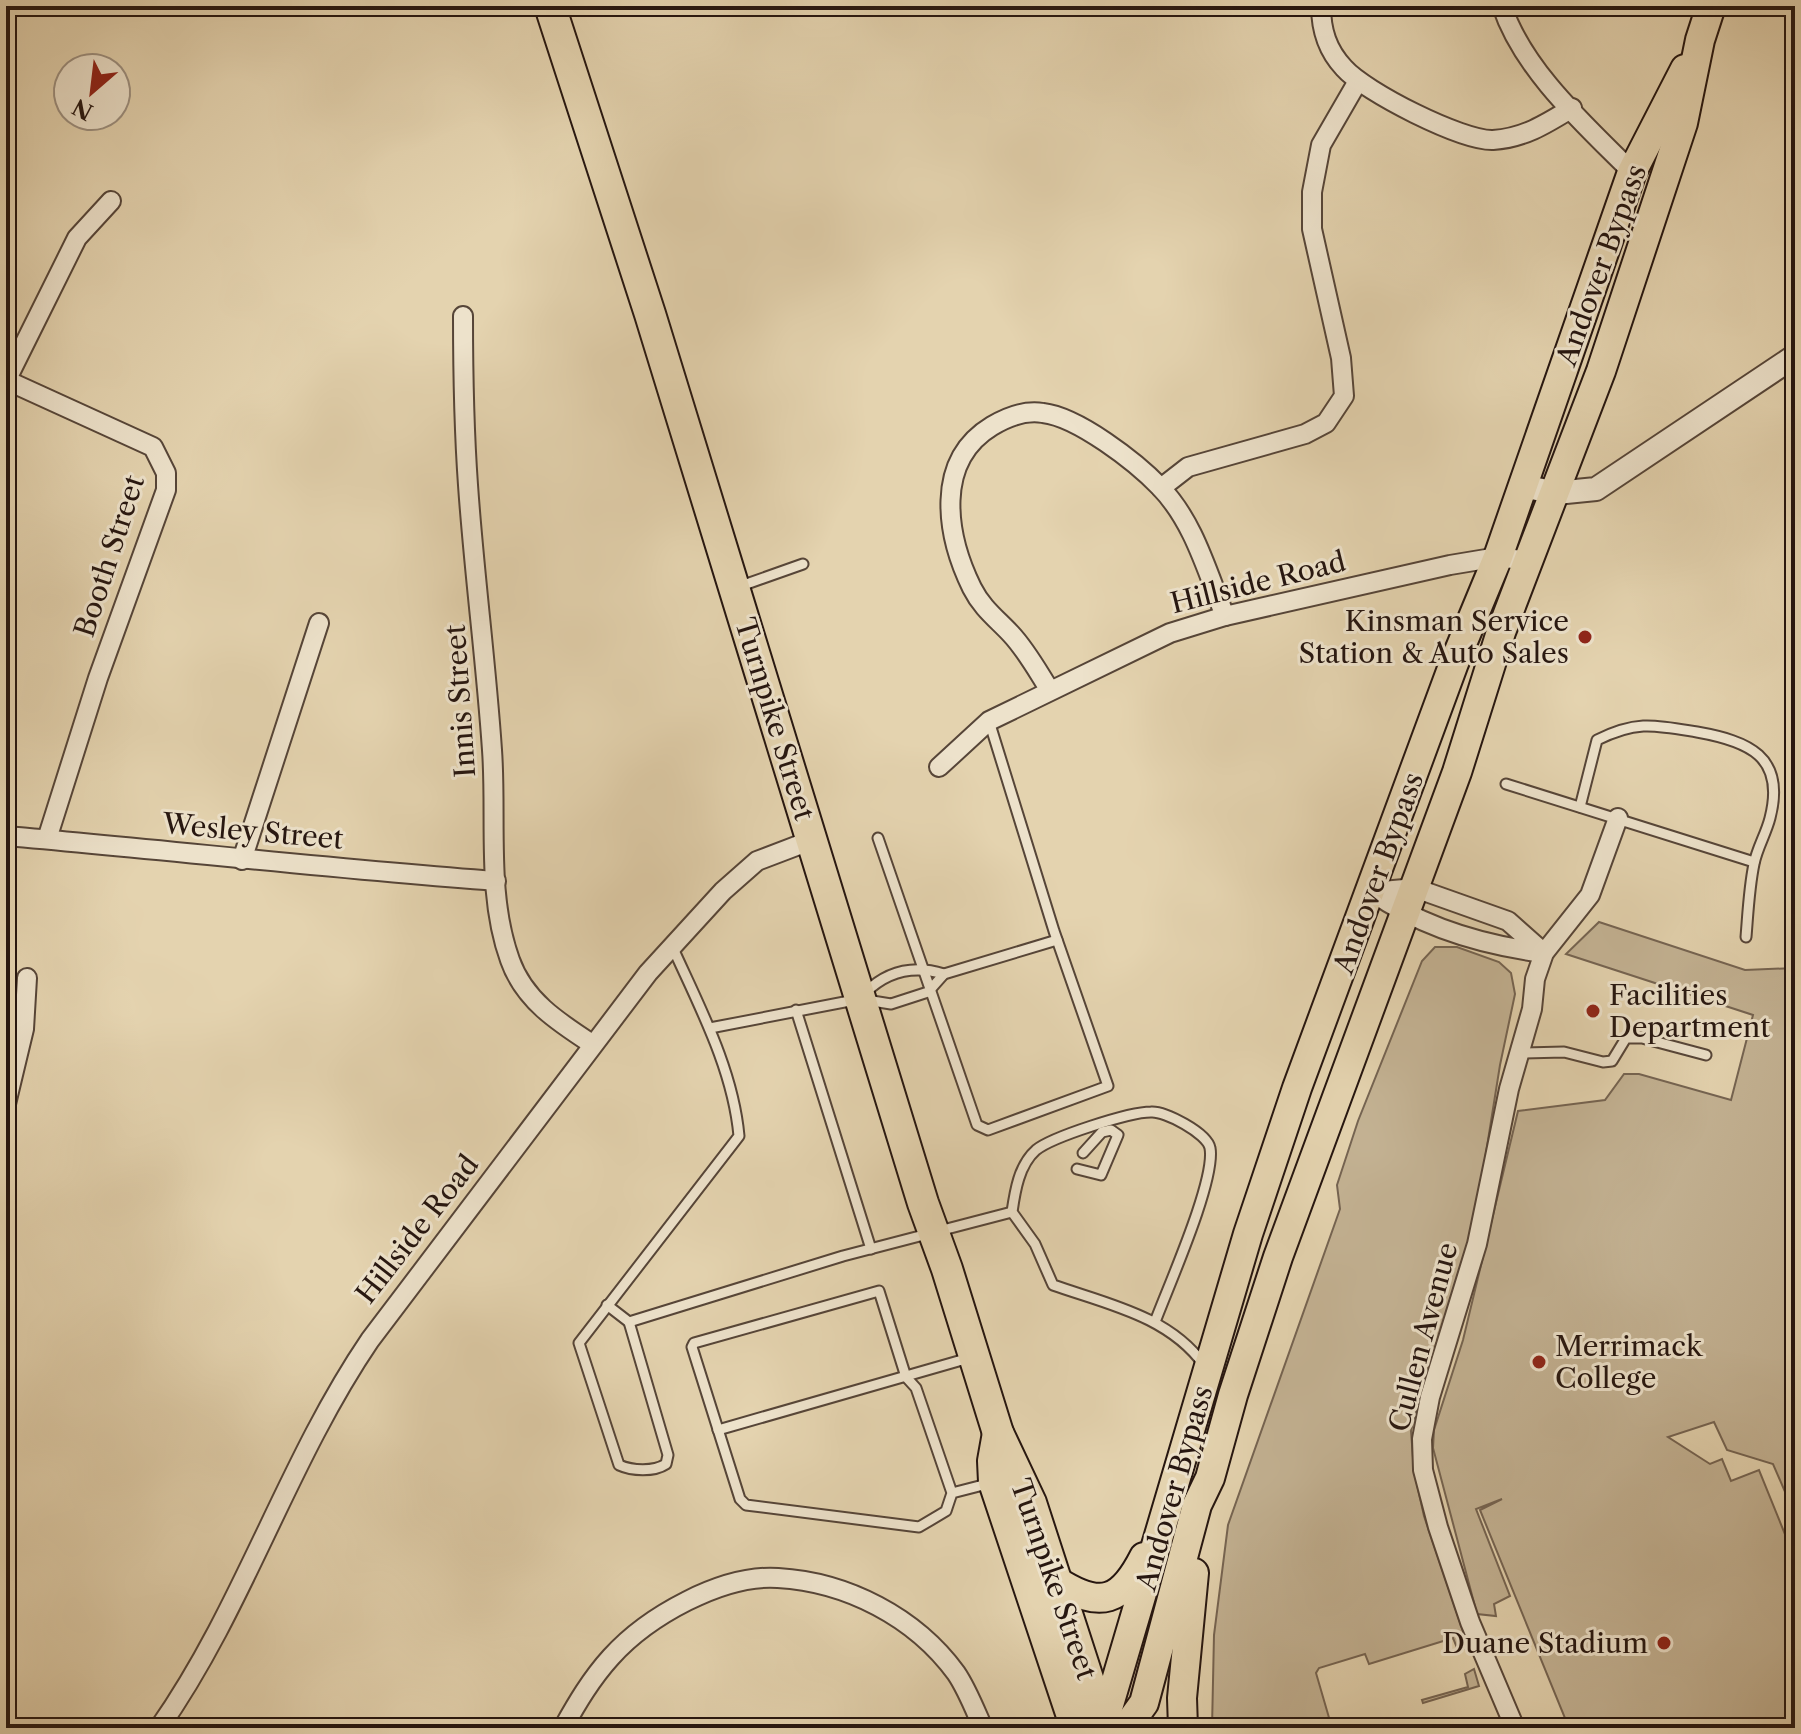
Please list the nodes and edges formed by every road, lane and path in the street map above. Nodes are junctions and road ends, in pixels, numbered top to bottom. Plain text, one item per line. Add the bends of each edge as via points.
1 (550, 6) edge
2 (1321, 6) edge
3 (1502, 6) edge
4 (1711, 6) edge
5 (1700, 40) junction
6 (1358, 81) junction
7 (1572, 108) junction
8 (1632, 172) junction
9 (111, 201) dead end
10 (463, 316) dead end
11 (1795, 356) edge
12 (6, 381) edge
13 (1523, 486) junction
14 (1161, 488) junction
15 (1556, 493) junction
16 (1498, 557) junction
17 (1529, 561) junction
18 (803, 564) dead end
19 (734, 589) junction
20 (1225, 616) junction
21 (319, 623) dead end
22 (1049, 689) junction
23 (989, 721) junction
24 (939, 767) dead end
25 (1506, 784) dead end
26 (1580, 807) junction
27 (1618, 818) junction
28 (6, 836) edge
29 (878, 838) dead end
30 (47, 839) junction
31 (812, 840) junction
32 (242, 860) junction
33 (1754, 862) junction
34 (496, 881) junction
35 (1415, 888) junction
36 (1372, 892) junction
37 (1404, 915) junction
38 (1746, 937) dead end
39 (1057, 940) junction
40 (672, 946) junction
41 (1544, 953) junction
42 (922, 968) junction
43 (944, 974) junction
44 (27, 978) dead end
45 (928, 992) junction
46 (860, 999) junction
47 (796, 1010) junction
48 (710, 1028) junction
49 (592, 1044) junction
50 (1520, 1053) junction
51 (1706, 1055) dead end
52 (6, 1104) edge
53 (1083, 1153) dead end
54 (1077, 1169) dead end
55 (1012, 1212) junction
56 (936, 1234) junction
57 (871, 1249) junction
58 (607, 1305) junction
59 (629, 1322) junction
60 (1155, 1322) junction
61 (976, 1356) junction
62 (1209, 1370) junction
63 (906, 1377) junction
64 (718, 1430) junction
65 (998, 1433) junction
66 (1210, 1478) junction
67 (994, 1482) junction
68 (952, 1493) junction
69 (1166, 1513) junction
70 (1058, 1582) junction
71 (1102, 1727) edge
72 (159, 1728) edge
73 (563, 1728) edge
74 (983, 1728) edge
75 (1183, 1728) edge
76 (1515, 1728) edge

1 - 19 highway, Turnpike Street
2 - 6 street via 1322,34
3 - 7 street via 1517,40
4 - 5 main road, Andover Bypass
5 - 8 main road, Andover Bypass
5 - 15 main road, Andover Bypass via 1683,123
6 - 7 street via 1472,139 1536,131
6 - 14 street via 1321,145 1312,192 1312,229 1341,358 1344,396 1326,423 1305,434 1188,467
7 - 8 street
8 - 13 main road, Andover Bypass
9 - 12 street via 77,238
10 - 34 street, Innis Street via 468,486 490,713
11 - 15 street via 1615,479 1596,489
12 - 30 street, Booth Street via 153,447 166,473 166,490
13 - 15 street
13 - 16 main road, Andover Bypass
14 - 20 street via 1191,531
14 - 22 street via 1090,433 1044,413 1018,414 997,423 963,450 949,490 961,559 972,589
15 - 17 main road, Andover Bypass
16 - 17 street, Hillside Road
16 - 20 street, Hillside Road
16 - 36 main road, Andover Bypass
17 - 35 main road, Andover Bypass
18 - 19 lane
19 - 31 highway, Turnpike Street
20 - 22 street, Hillside Road via 1170,633
21 - 32 street
22 - 23 street, Hillside Road
23 - 24 street, Hillside Road
23 - 39 lane
25 - 26 lane
26 - 27 lane
26 - 33 lane via 1597,740 1624,727 1657,725 1726,737 1750,745 1767,763 1770,776 1771,816
27 - 33 lane
27 - 41 street via 1590,895
28 - 30 street, Wesley Street
29 - 42 lane
30 - 32 street, Wesley Street
31 - 40 street, Hillside Road via 757,861
31 - 46 highway, Turnpike Street
32 - 34 street, Wesley Street
33 - 38 lane
34 - 49 street, Innis Street via 502,937 518,980 550,1016
35 - 36 street
35 - 37 main road, Andover Bypass
35 - 41 street via 1508,921
36 - 37 street
36 - 62 main road, Andover Bypass via 1283,1127
37 - 41 street via 1500,947
37 - 66 main road, Andover Bypass via 1260,1309
39 - 43 lane
39 - 45 lane via 1108,1086 1054,1108 988,1130 977,1125
40 - 48 lane
40 - 49 street, Hillside Road
41 - 50 street, Cullen Avenue
42 - 43 lane
42 - 45 lane
42 - 46 lane via 881,977
43 - 45 lane
44 - 52 street via 24,1029
45 - 46 lane via 891,1004
46 - 47 lane
46 - 56 highway, Turnpike Street
47 - 48 lane
47 - 57 lane
48 - 58 lane via 737,1113 739,1136
49 - 72 street, Hillside Road via 346,1375 202,1659
50 - 51 lane via 1564,1052 1612,1061 1626,1038 1642,1038
50 - 76 street, Cullen Avenue via 1472,1264 1424,1419 1421,1459 1470,1622
53 - 54 lane via 1102,1132 1118,1135 1101,1175
55 - 56 lane
55 - 60 lane via 1035,1244 1053,1285
55 - 60 lane via 1025,1165 1034,1151 1053,1140 1152,1111 1202,1134 1210,1146 1210,1164
56 - 57 lane
56 - 61 highway, Turnpike Street
57 - 59 lane
58 - 59 lane
58 - 59 lane via 579,1343 579,1351 619,1465 658,1469 668,1455
60 - 62 lane via 1191,1347
61 - 63 lane
61 - 65 highway, Turnpike Street
62 - 69 main road, Andover Bypass
63 - 64 lane
63 - 64 lane via 882,1294 875,1290 694,1343
63 - 68 lane via 916,1388
64 - 68 lane via 746,1505 919,1527 946,1511
65 - 67 highway, Turnpike Street
65 - 70 highway, Turnpike Street via 1031,1503
66 - 71 main road, Andover Bypass via 1197,1505 1144,1703
66 - 75 main road via 1192,1586
67 - 68 lane
67 - 71 highway, Turnpike Street
69 - 70 main road via 1132,1579 1119,1592 1104,1599 1088,1598
69 - 71 main road, Andover Bypass
70 - 71 highway, Turnpike Street
73 - 74 street via 586,1687 644,1627 683,1602 726,1586 776,1577 859,1595 897,1616 957,1675

